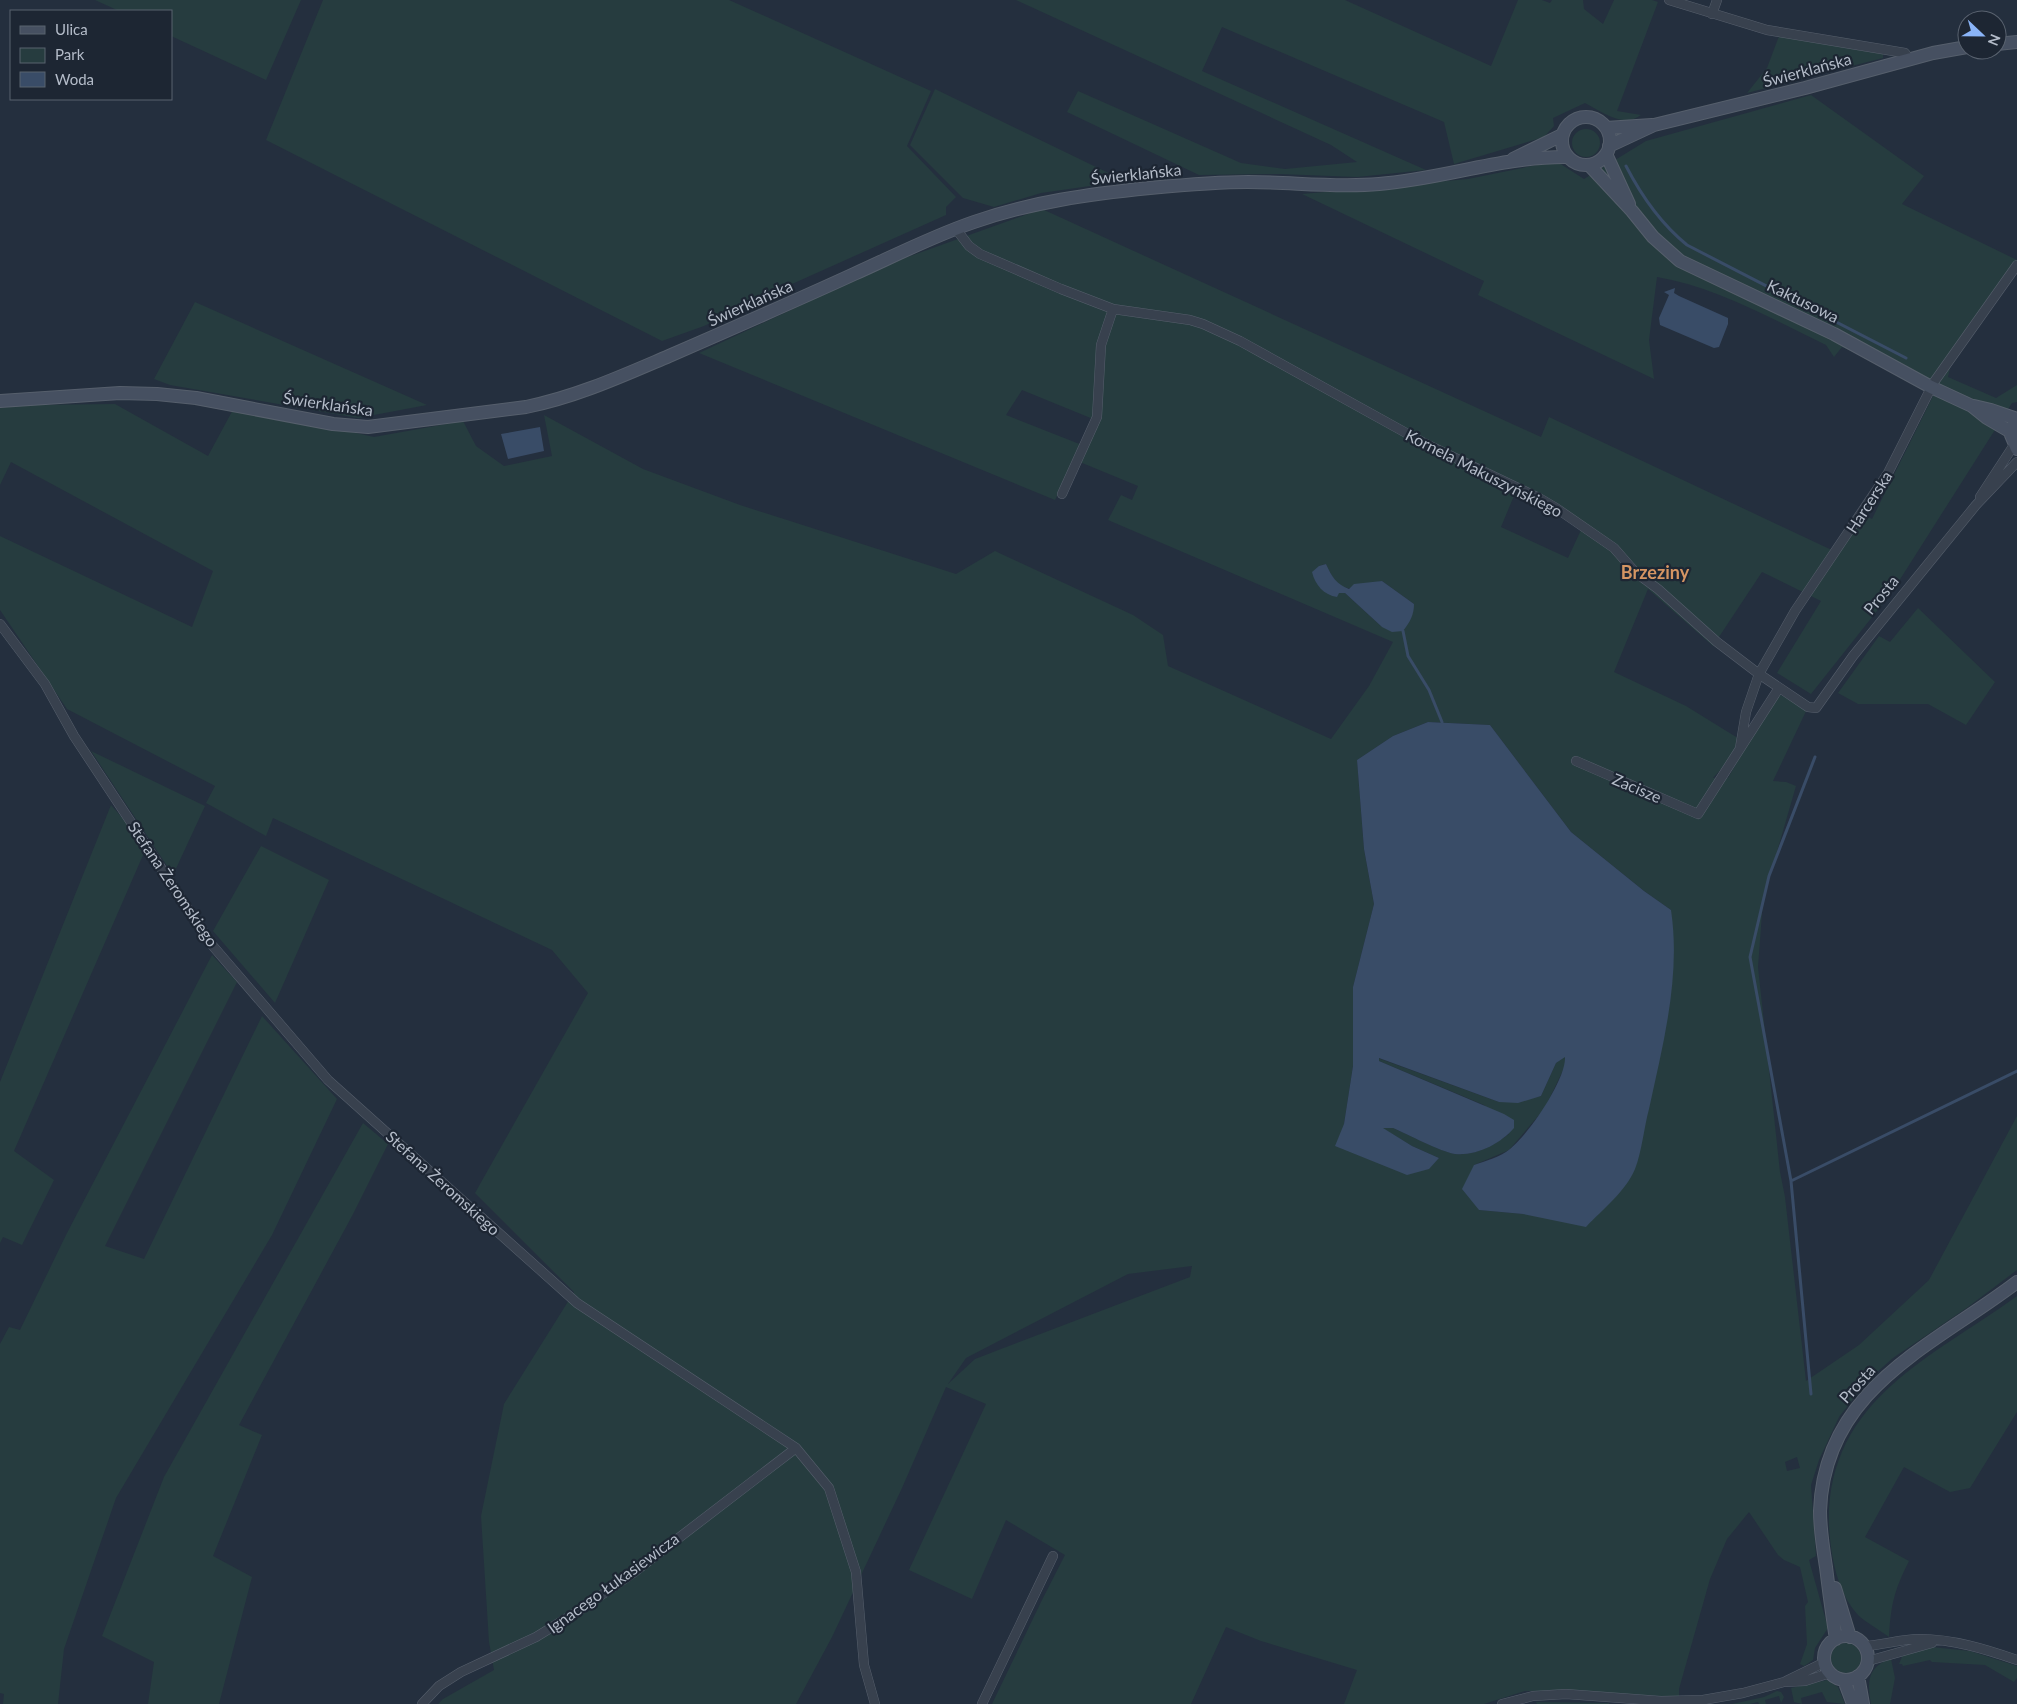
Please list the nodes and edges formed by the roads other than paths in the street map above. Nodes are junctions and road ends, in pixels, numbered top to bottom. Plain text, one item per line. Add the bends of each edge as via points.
1 (1669, 0) edge
2 (1717, 0) edge
3 (1712, 14) junction
4 (1957, 49) edge
5 (1908, 59) junction
6 (1654, 125) junction
7 (1606, 128) junction
8 (1562, 135) junction
9 (1608, 150) junction
10 (1568, 157) junction
11 (1508, 161) junction
12 (1589, 165) junction
13 (1632, 211) junction
14 (956, 229) junction
15 (2017, 265) edge
16 (1113, 309) junction
17 (1931, 387) junction
18 (0, 401) edge
19 (1972, 406) junction
20 (2017, 419) edge
21 (2011, 432) junction
22 (2015, 447) edge
23 (2017, 462) edge
24 (1062, 494) dead end
25 (1976, 505) junction
26 (0, 624) edge
27 (1759, 674) junction
28 (1779, 688) junction
29 (1816, 708) joint
30 (1740, 748) junction
31 (1576, 761) dead end
32 (1698, 814) joint
33 (2017, 1282) edge
34 (796, 1448) junction
35 (1053, 1556) dead end
36 (1826, 1568) junction
37 (1850, 1636) junction
38 (1836, 1639) junction
39 (1939, 1641) junction
40 (1865, 1646) junction
41 (1868, 1660) junction
42 (2017, 1660) edge
43 (1828, 1667) junction
44 (1858, 1676) junction
45 (1844, 1680) junction
46 (1860, 1703) edge
47 (422, 1704) edge
48 (875, 1704) edge
49 (982, 1704) edge
50 (1502, 1704) edge

1 - 3 street
2 - 3 street
3 - 5 street via 1783,33 1905,53
4 - 5 street, Świerklańska
5 - 6 street, Świerklańska
6 - 7 street, Świerklańska
6 - 9 street, Świerklańska
7 - 8 street via 1594,119 1584,117 1570,123
7 - 9 street
8 - 10 street via 1562,147
8 - 11 street, Świerklańska
9 - 12 street via 1599,161
9 - 13 street, Kaktusowa
10 - 11 street, Świerklańska
10 - 12 street via 1575,163
11 - 14 street, Świerklańska via 1431,178 1381,184 1216,183 1093,194 1037,204
12 - 13 street, Kaktusowa
13 - 17 street, Kaktusowa via 1652,237 1680,261 1803,318
14 - 16 street, Kornela Makuszyńskiego via 980,254
14 - 18 street, Świerklańska via 620,377 526,407 368,427 333,424 169,395 120,393
15 - 17 street, Harcerska
16 - 24 street via 1102,341 1097,417
16 - 27 street, Kornela Makuszyńskiego via 1203,324 1240,341 1426,444 1556,508 1614,548 1635,572
17 - 19 street, Kaktusowa
17 - 27 street, Harcerska via 1888,473 1795,612
19 - 20 street, Kaktusowa
19 - 21 street, Kaktusowa
20 - 21 street
21 - 22 street
22 - 25 street, Prosta
23 - 25 street, Prosta
25 - 29 street, Prosta via 1852,656
26 - 34 street, Stefana Żeromskiego via 45,684 74,736 212,945 328,1080 577,1303
27 - 28 street, Kornela Makuszyńskiego
27 - 30 street, Harcerska via 1746,712
28 - 29 street, Kornela Makuszyńskiego via 1802,704
28 - 30 street, Harcerska
30 - 32 street, Harcerska
31 - 32 street, Zacisze
33 - 36 street, Prosta via 1889,1373 1848,1418 1833,1448 1822,1487 1820,1522
34 - 47 street, Ignacego Łukasiewicza via 580,1610 536,1637 461,1672 439,1686
34 - 48 street, Stefana Żeromskiego via 829,1488 856,1572 864,1665
35 - 49 street
36 - 37 street, Prosta
36 - 38 street, Prosta
37 - 38 street
37 - 40 street
38 - 43 street via 1828,1647
39 - 40 street via 1918,1639
39 - 41 street
39 - 42 street via 1969,1645
40 - 41 street
41 - 44 street via 1865,1670
43 - 45 street via 1835,1677
43 - 50 street via 1802,1672 1784,1682 1743,1693 1703,1700 1661,1701 1566,1694 1533,1696
44 - 45 street
44 - 46 street
45 - 46 street

